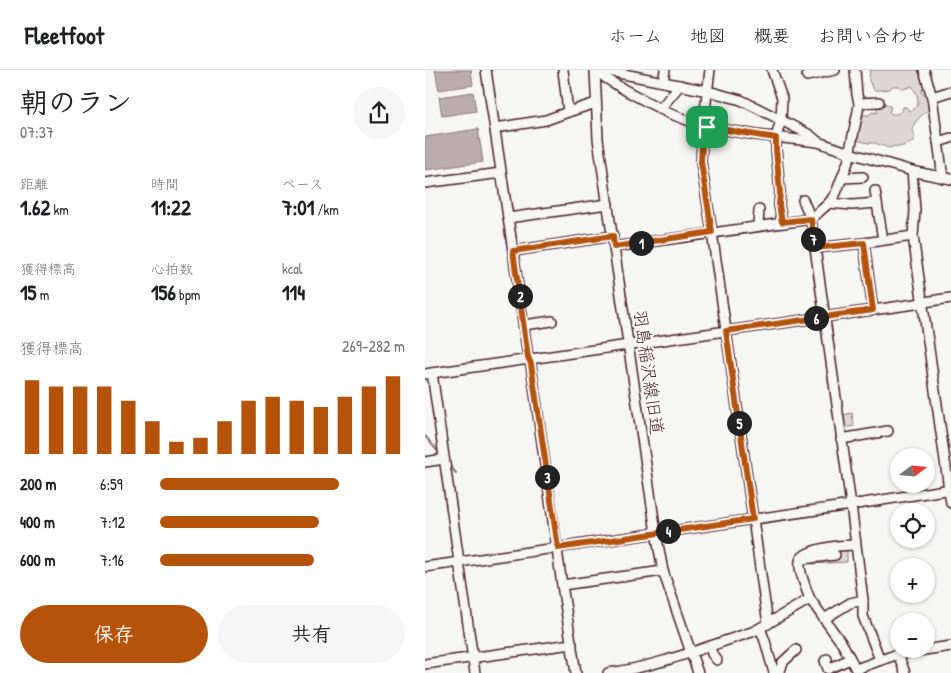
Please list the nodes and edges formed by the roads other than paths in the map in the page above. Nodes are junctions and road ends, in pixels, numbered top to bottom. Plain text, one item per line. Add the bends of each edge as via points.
1 (486, 70) edge
2 (563, 70) edge
3 (595, 70) edge
4 (603, 70) edge
5 (665, 70) edge
6 (710, 70) edge
7 (772, 70) edge
8 (835, 70) edge
9 (855, 70) edge
10 (924, 70) edge
11 (807, 76) dead end
12 (663, 82) junction
13 (680, 85) junction
14 (708, 91) junction
15 (951, 91) edge
16 (932, 97) junction
17 (879, 102) dead end
18 (859, 103) junction
19 (596, 104) junction
20 (660, 109) junction
21 (568, 112) junction
22 (781, 120) junction
23 (703, 126) junction
24 (495, 128) junction
25 (776, 138) junction
26 (951, 138) edge
27 (818, 142) junction
28 (938, 142) junction
29 (850, 153) junction
30 (912, 171) junction
31 (501, 173) junction
32 (863, 177) dead end
33 (842, 178) junction
34 (947, 179) edge
35 (425, 183) edge
36 (875, 191) dead end
37 (803, 200) dead end
38 (829, 203) junction
39 (877, 203) junction
40 (608, 204) junction
41 (759, 210) dead end
42 (508, 218) junction
43 (811, 219) junction
44 (782, 222) junction
45 (758, 226) junction
46 (712, 232) junction
47 (613, 236) junction
48 (913, 236) junction
49 (883, 240) junction
50 (864, 243) junction
51 (614, 247) junction
52 (815, 248) junction
53 (513, 251) junction
54 (951, 298) edge
55 (922, 303) junction
56 (873, 310) junction
57 (824, 317) junction
58 (552, 321) dead end
59 (524, 325) junction
60 (726, 331) junction
61 (629, 345) junction
62 (528, 360) junction
63 (428, 374) edge
64 (888, 432) dead end
65 (841, 439) junction
66 (444, 459) junction
67 (425, 462) edge
68 (950, 489) edge
69 (951, 503) edge
70 (851, 505) junction
71 (753, 519) junction
72 (656, 533) junction
73 (855, 545) junction
74 (558, 548) junction
75 (835, 555) dead end
76 (800, 559) junction
77 (459, 562) junction
78 (425, 567) edge
79 (663, 571) junction
80 (562, 585) junction
81 (810, 599) junction
82 (863, 600) junction
83 (824, 619) junction
84 (764, 626) junction
85 (572, 644) junction
86 (710, 646) junction
87 (951, 646) edge
88 (935, 648) edge
89 (797, 650) dead end
90 (691, 652) junction
91 (890, 657) edge
92 (473, 658) junction
93 (899, 658) edge
94 (827, 659) dead end
95 (850, 659) junction
96 (717, 660) dead end
97 (881, 660) junction
98 (425, 664) edge
99 (641, 670) edge
100 (857, 671) edge
101 (475, 673) edge
102 (576, 673) edge
103 (608, 673) edge
104 (698, 673) edge
105 (775, 673) edge
106 (905, 673) edge

1 - 24 street
2 - 21 street
3 - 19 street, 羽島稲沢線旧道
3 - 20 street
4 - 12 street
5 - 12 street
6 - 14 street
7 - 22 street via 782,98
8 - 11 street
9 - 18 street
10 - 16 street
12 - 13 street
13 - 14 street
13 - 20 street
14 - 22 street via 741,100
14 - 23 street
15 - 16 street
16 - 28 street
17 - 18 street
18 - 29 street
19 - 21 street
19 - 40 street, 羽島稲沢線旧道
20 - 23 street
21 - 24 street via 546,120
22 - 25 street
22 - 27 street
23 - 25 street
23 - 46 street via 701,162
24 - 31 street
25 - 27 street
25 - 44 street
26 - 28 street
27 - 29 street
28 - 34 street
29 - 30 street
29 - 33 street
30 - 34 street
30 - 48 street
31 - 35 street
31 - 42 street
32 - 33 street
33 - 38 street
36 - 39 street
37 - 43 street
38 - 39 street
38 - 43 street
39 - 49 street
40 - 42 street
40 - 47 street, 羽島稲沢線旧道
41 - 45 street
42 - 53 street
43 - 44 street
43 - 52 street
44 - 45 street
45 - 46 street
46 - 51 street
46 - 60 street
47 - 51 street, 羽島稲沢線旧道
47 - 53 street
48 - 49 street
48 - 55 street
49 - 50 street
50 - 52 street
50 - 56 street
51 - 61 street, 羽島稲沢線旧道
52 - 57 street
53 - 59 street
54 - 55 street
55 - 56 street
55 - 68 street
56 - 57 street
57 - 60 street
57 - 65 street
58 - 59 street
59 - 62 street
60 - 61 street
60 - 71 street
61 - 62 street
61 - 72 street, 羽島稲沢線旧道
62 - 63 street
62 - 74 street
63 - 66 street
64 - 65 street
65 - 70 street
66 - 67 street
66 - 77 street
68 - 69 street
68 - 70 street
70 - 71 street
70 - 73 street
71 - 72 street
71 - 84 street
72 - 74 street
72 - 79 street, 羽島稲沢線旧道
73 - 76 street via 834,546 803,555
73 - 82 street
74 - 77 street
74 - 80 street
75 - 76 street
76 - 81 street
77 - 78 street
77 - 92 street
79 - 80 street
79 - 90 street, 羽島稲沢線旧道
80 - 85 street
81 - 83 street
81 - 84 street
82 - 83 street via 850,603
82 - 97 street via 863,616
83 - 95 street
84 - 86 street
84 - 105 street
85 - 92 street
85 - 102 street
86 - 90 street
86 - 96 street
87 - 88 street
89 - 105 street via 783,662 781,671
90 - 99 street
90 - 104 street, 羽島稲沢線旧道
91 - 97 street
92 - 98 street
92 - 101 street
93 - 106 street
94 - 95 street via 828,669
95 - 100 street
97 - 100 street
99 - 103 street

